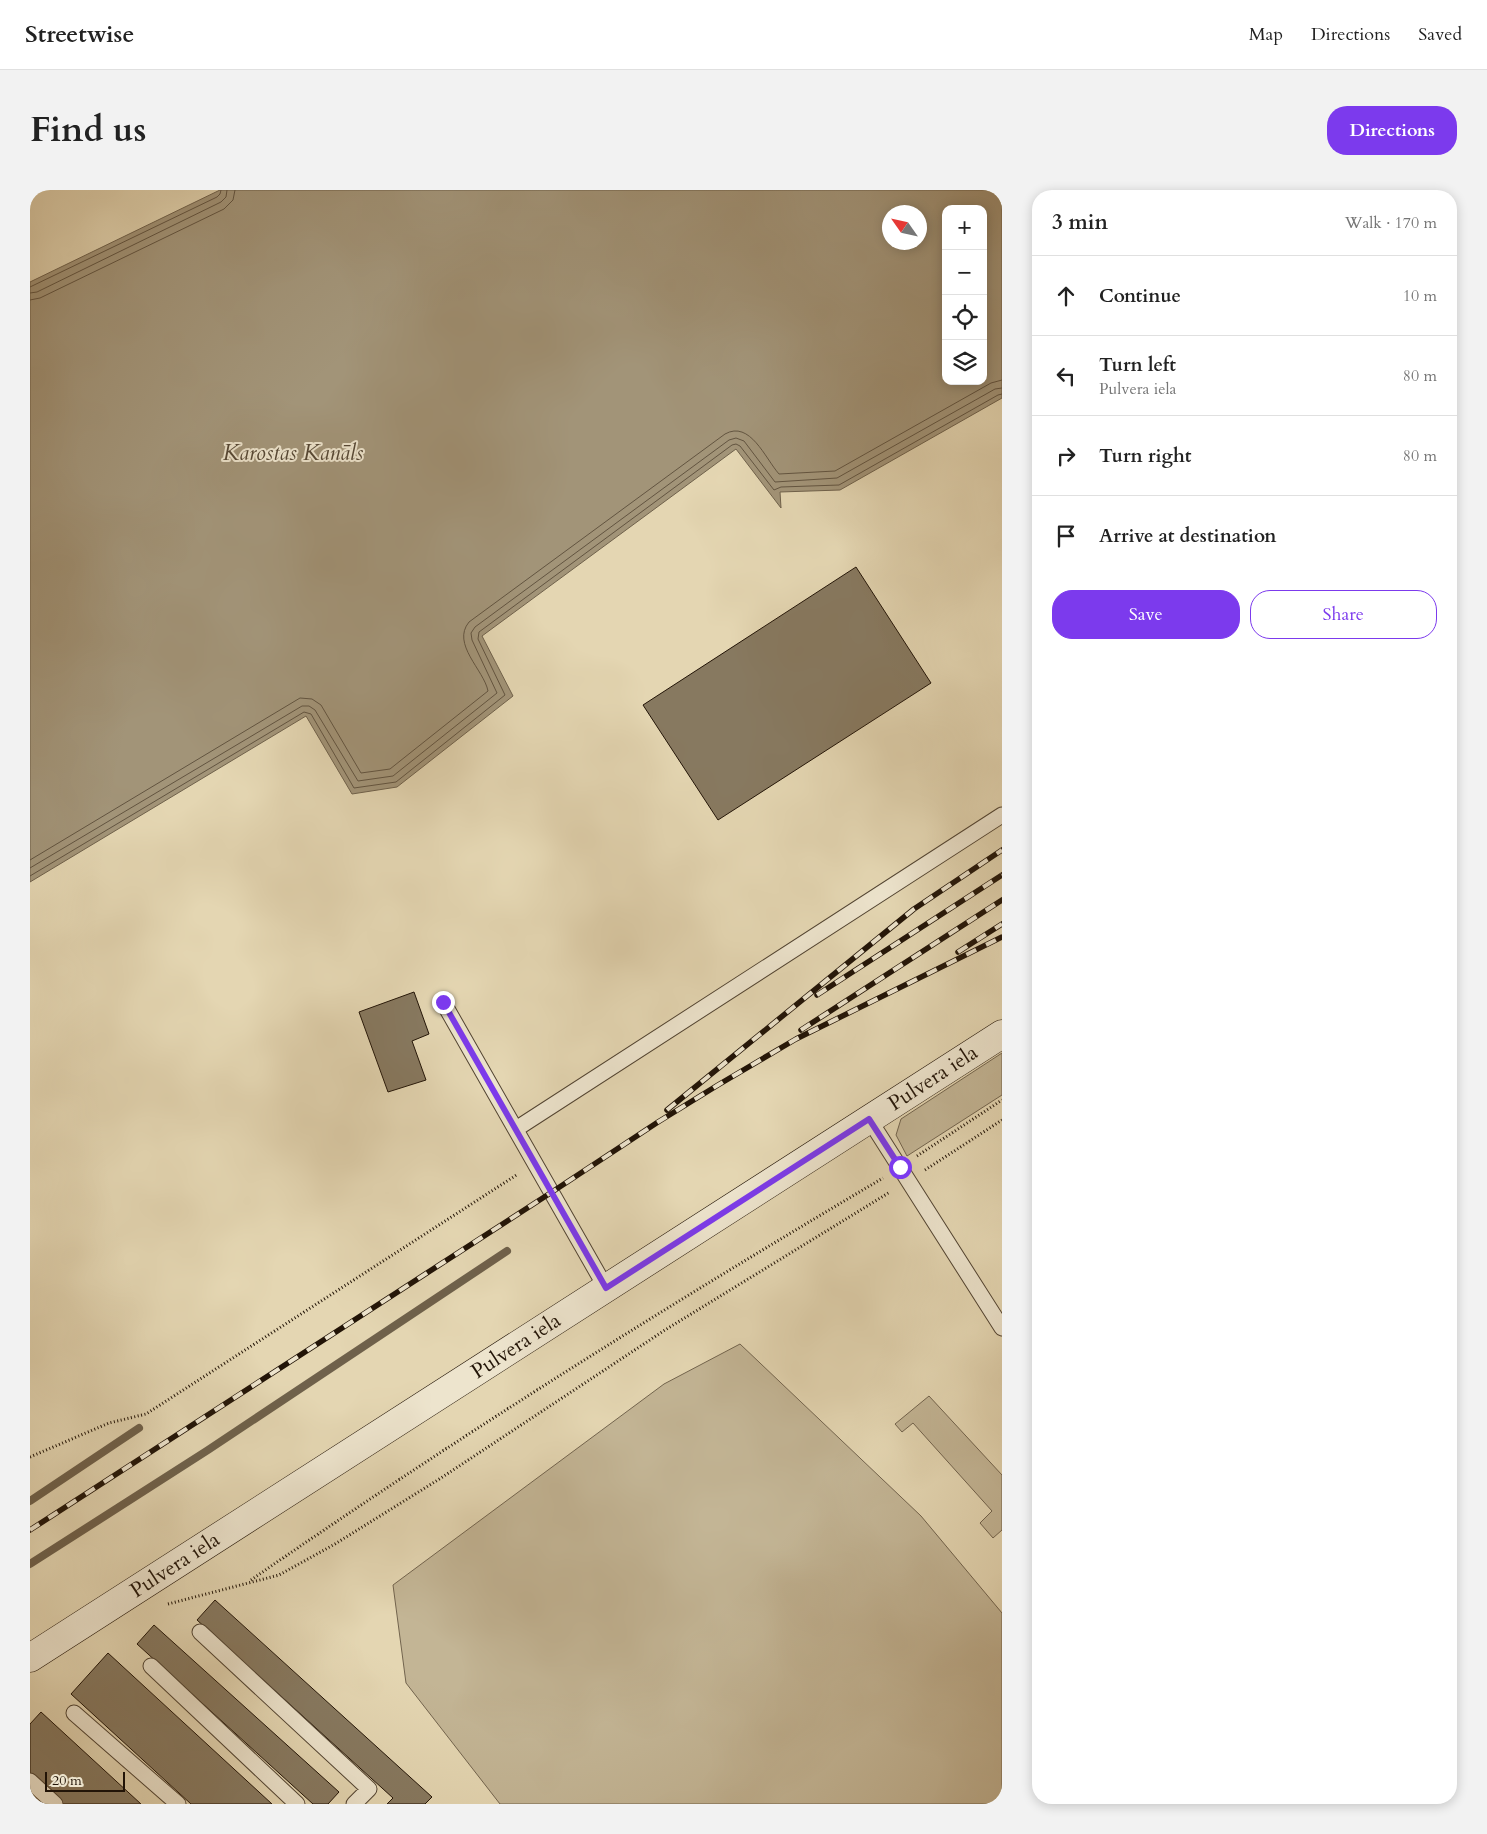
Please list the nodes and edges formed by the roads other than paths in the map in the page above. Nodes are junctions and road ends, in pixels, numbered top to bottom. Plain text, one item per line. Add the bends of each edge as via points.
1 (1002, 814) edge
2 (443, 1002) dead end
3 (1002, 1034) edge
4 (869, 1119) junction
5 (516, 1129) junction
6 (606, 1288) junction
7 (1002, 1328) edge
8 (200, 1632) dead end
9 (30, 1658) edge
10 (152, 1666) dead end
11 (74, 1713) dead end
12 (30, 1781) edge
13 (55, 1804) edge
14 (178, 1804) edge
15 (297, 1804) edge
16 (354, 1804) edge

1 - 5 lane
2 - 5 lane
3 - 4 main road, Pulvera iela
4 - 6 main road, Pulvera iela
4 - 7 lane
5 - 6 lane
6 - 9 main road, Pulvera iela
8 - 16 lane via 369,1789
10 - 15 lane
11 - 14 lane
12 - 13 lane

